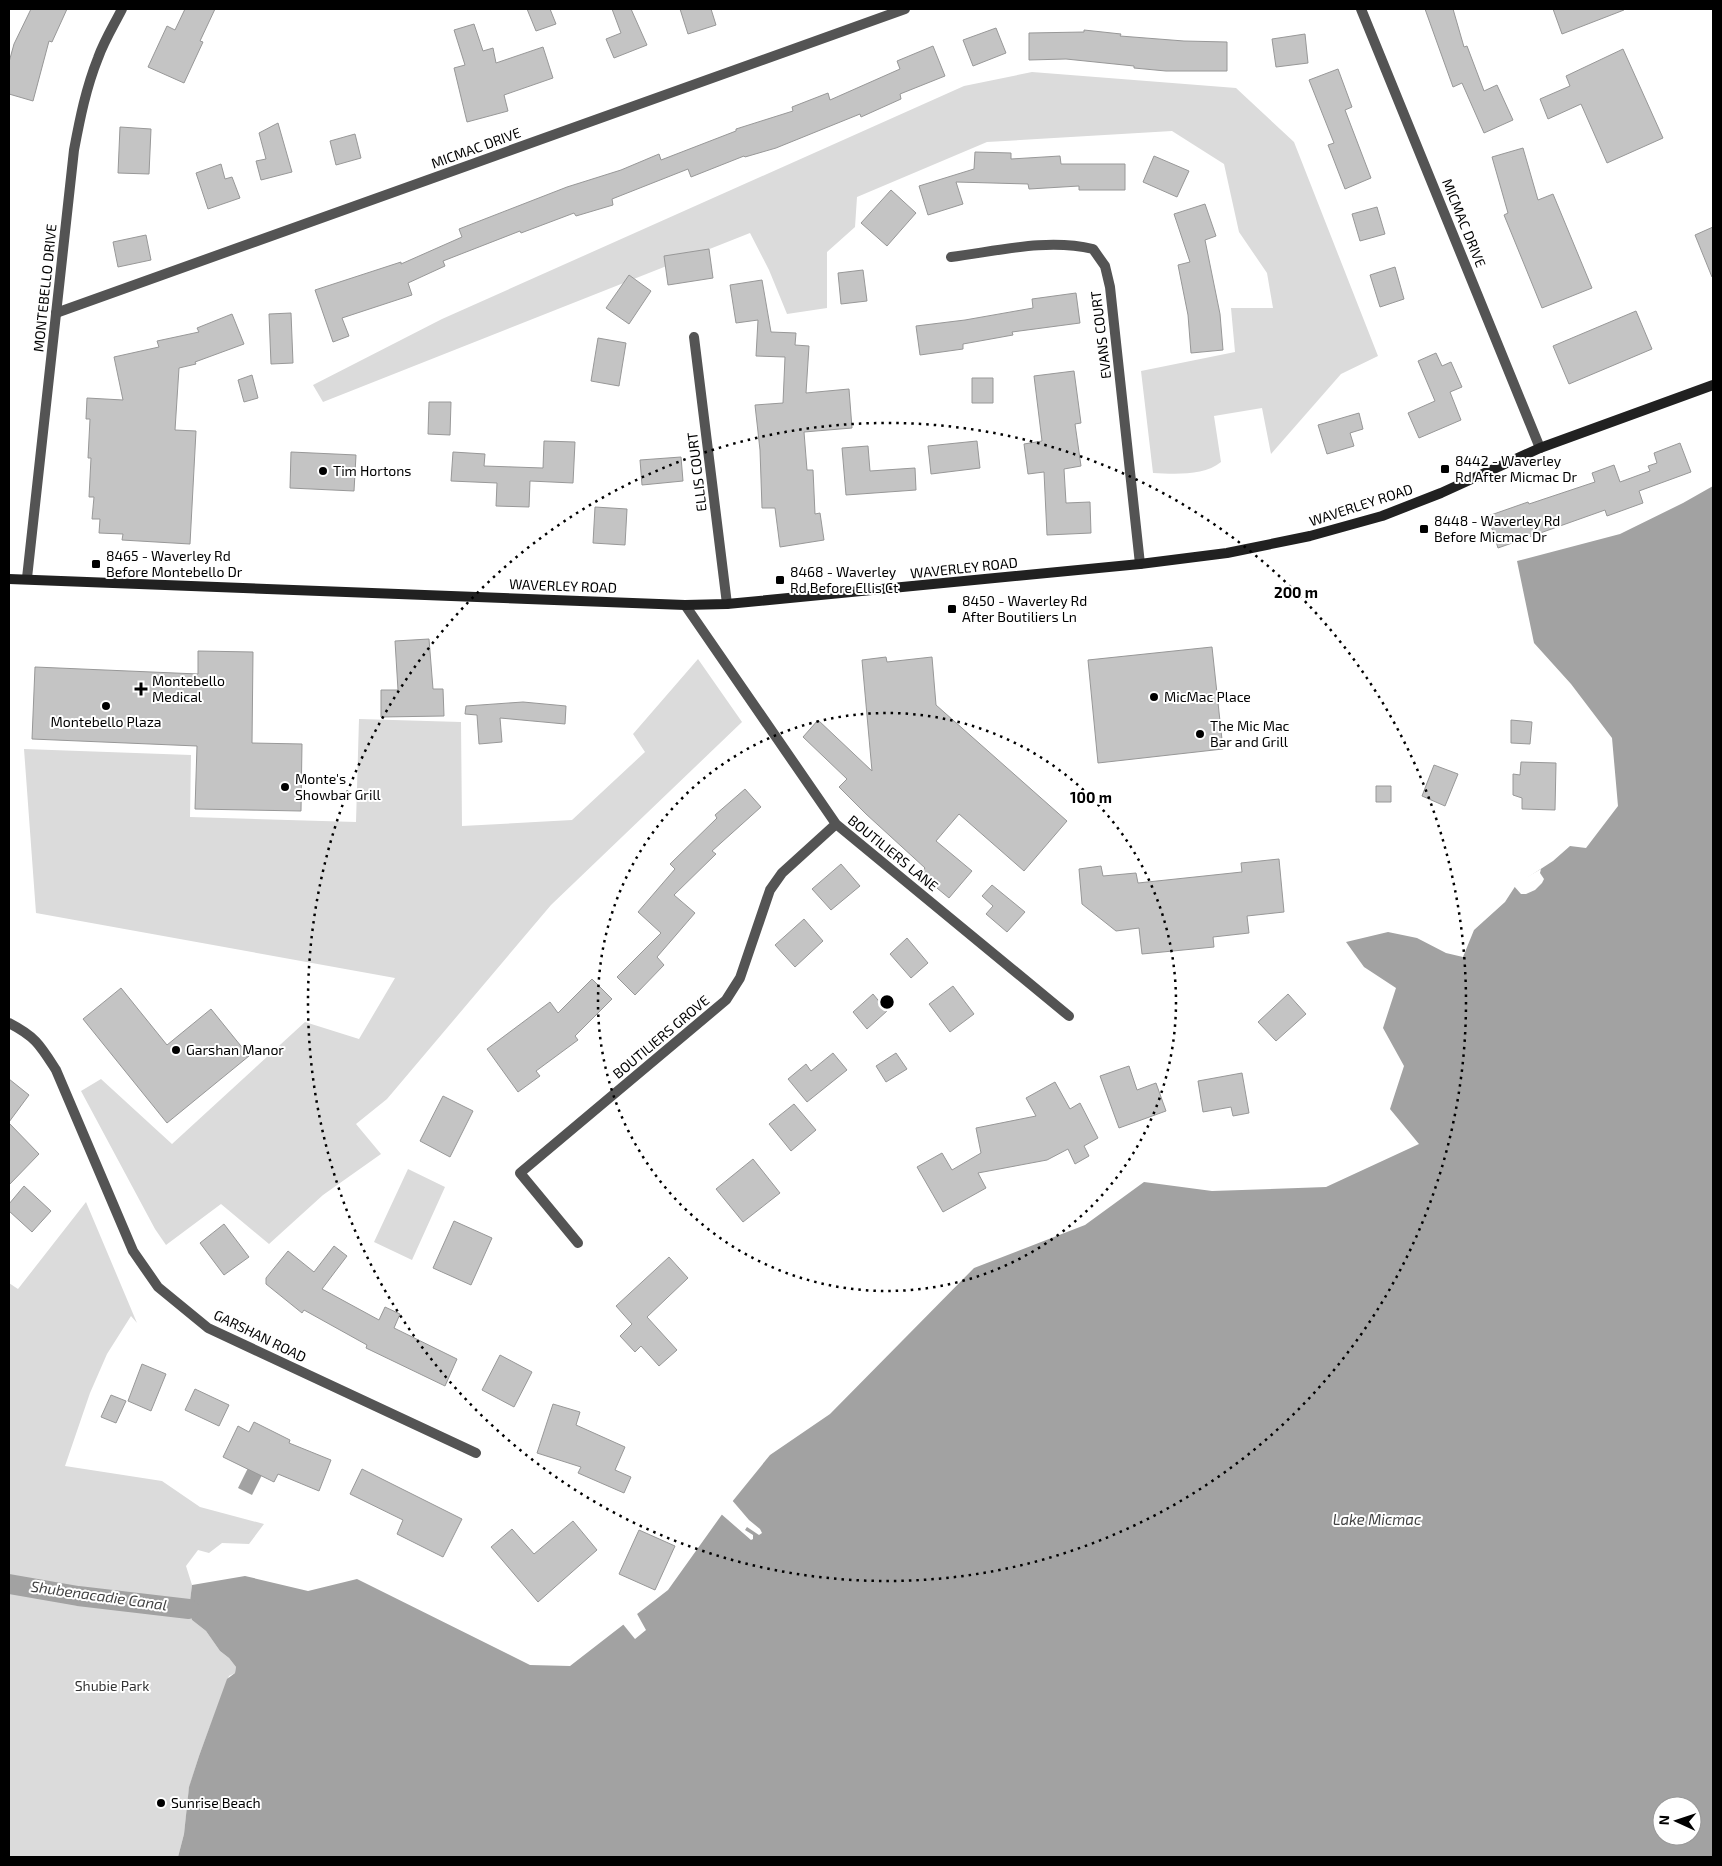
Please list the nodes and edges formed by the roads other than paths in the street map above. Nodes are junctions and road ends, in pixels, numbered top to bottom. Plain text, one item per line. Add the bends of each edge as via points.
1 (122, 9) edge
2 (905, 9) edge
3 (1361, 9) edge
4 (951, 257) dead end
5 (56, 313) junction
6 (694, 337) dead end
7 (1713, 385) edge
8 (1540, 448) junction
9 (1140, 564) junction
10 (9, 578) edge
11 (27, 578) junction
12 (727, 604) junction
13 (685, 605) junction
14 (836, 824) junction
15 (1069, 1016) dead end
16 (9, 1023) edge
17 (578, 1243) dead end
18 (476, 1453) dead end

1 - 5 street, MONTEBELLO DRIVE via 99,56 81,114
2 - 5 street, MICMAC DRIVE
3 - 8 street, MICMAC DRIVE
4 - 9 street, EVANS COURT via 1054,244 1075,245 1093,249 1105,266 1110,287
5 - 11 street, MONTEBELLO DRIVE
6 - 12 street, ELLIS COURT
7 - 8 main road, WAVERLEY ROAD
8 - 9 main road, WAVERLEY ROAD via 1382,516 1310,536 1227,553
9 - 12 main road, WAVERLEY ROAD
10 - 11 main road, WAVERLEY ROAD
11 - 13 main road, WAVERLEY ROAD
12 - 13 main road, WAVERLEY ROAD
13 - 14 street, BOUTILIERS LANE
14 - 15 street, BOUTILIERS LANE
14 - 17 street, BOUTILIERS GROVE via 782,873 770,890 747,961 726,1000 520,1172
16 - 18 street, GARSHAN ROAD via 38,1043 56,1070 133,1251 158,1287 208,1328

